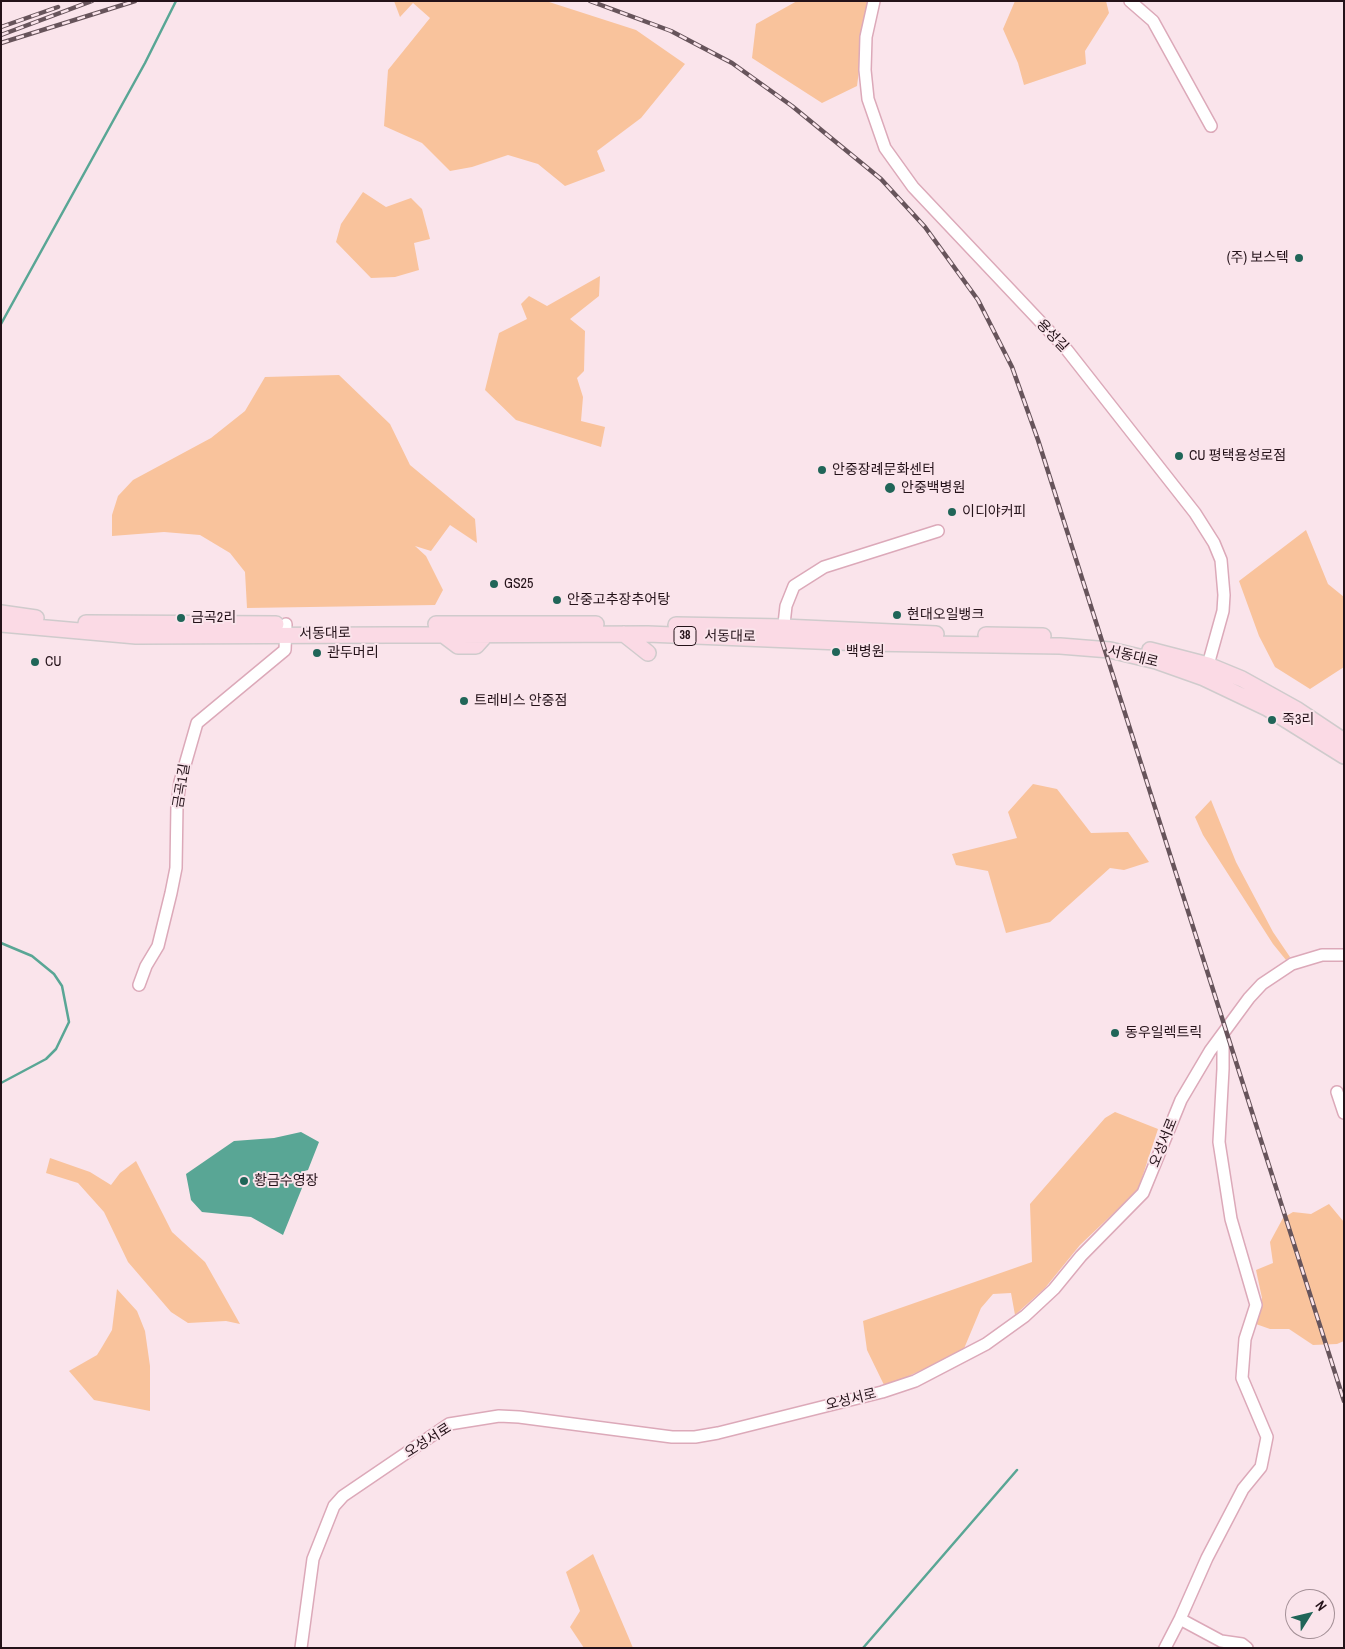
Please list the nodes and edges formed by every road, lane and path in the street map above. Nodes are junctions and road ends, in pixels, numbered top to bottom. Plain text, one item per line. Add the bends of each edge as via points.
1 (874, 1) edge
2 (1130, 1) edge
3 (1211, 126) dead end
4 (938, 531) dead end
5 (1, 613) edge
6 (1, 624) edge
7 (286, 629) junction
8 (624, 634) junction
9 (783, 634) junction
10 (648, 653) dead end
11 (1206, 672) junction
12 (1344, 741) edge
13 (1344, 756) edge
14 (1344, 955) edge
15 (139, 985) dead end
16 (1223, 1034) junction
17 (1337, 1092) dead end
18 (1344, 1113) edge
19 (1180, 1619) junction
20 (301, 1648) edge
21 (1165, 1648) edge
22 (1247, 1648) edge

1 - 11 street, 용성길 via 866,37 865,70 868,99 884,148 913,187 1067,350 1195,513 1214,543 1221,560 1224,595 1223,611
2 - 3 street via 1153,21
4 - 9 street via 824,567 794,586 786,606
5 - 7 main road, 서동대로 / 38 via 76,623
6 - 7 main road, 서동대로 / 38 via 136,636
7 - 8 main road, 서동대로 / 38 via 486,635
7 - 9 main road, 서동대로 / 38 via 538,624
7 - 15 street, 금곡1길 via 285,650 197,723 180,782 172,893 158,946
8 - 9 main road, 서동대로 / 38
8 - 10 main road
9 - 11 main road, 서동대로 / 38 via 1090,639 1125,645
11 - 12 main road, 서동대로 / 38 via 1242,679
11 - 13 main road, 서동대로 / 38
14 - 16 street, 오성서로 via 1322,955 1292,964 1262,984
16 - 19 street via 1219,1142 1231,1219 1256,1305 1245,1338 1242,1378 1266,1437 1261,1467 1243,1489
16 - 20 street, 오성서로 via 1181,1100 1144,1193 1081,1256 1054,1289 1025,1316 986,1344 915,1381 882,1392 702,1435 672,1437 499,1416 449,1424 343,1496 334,1506 313,1560
17 - 18 street
19 - 21 street
19 - 22 street via 1221,1641 1242,1644

